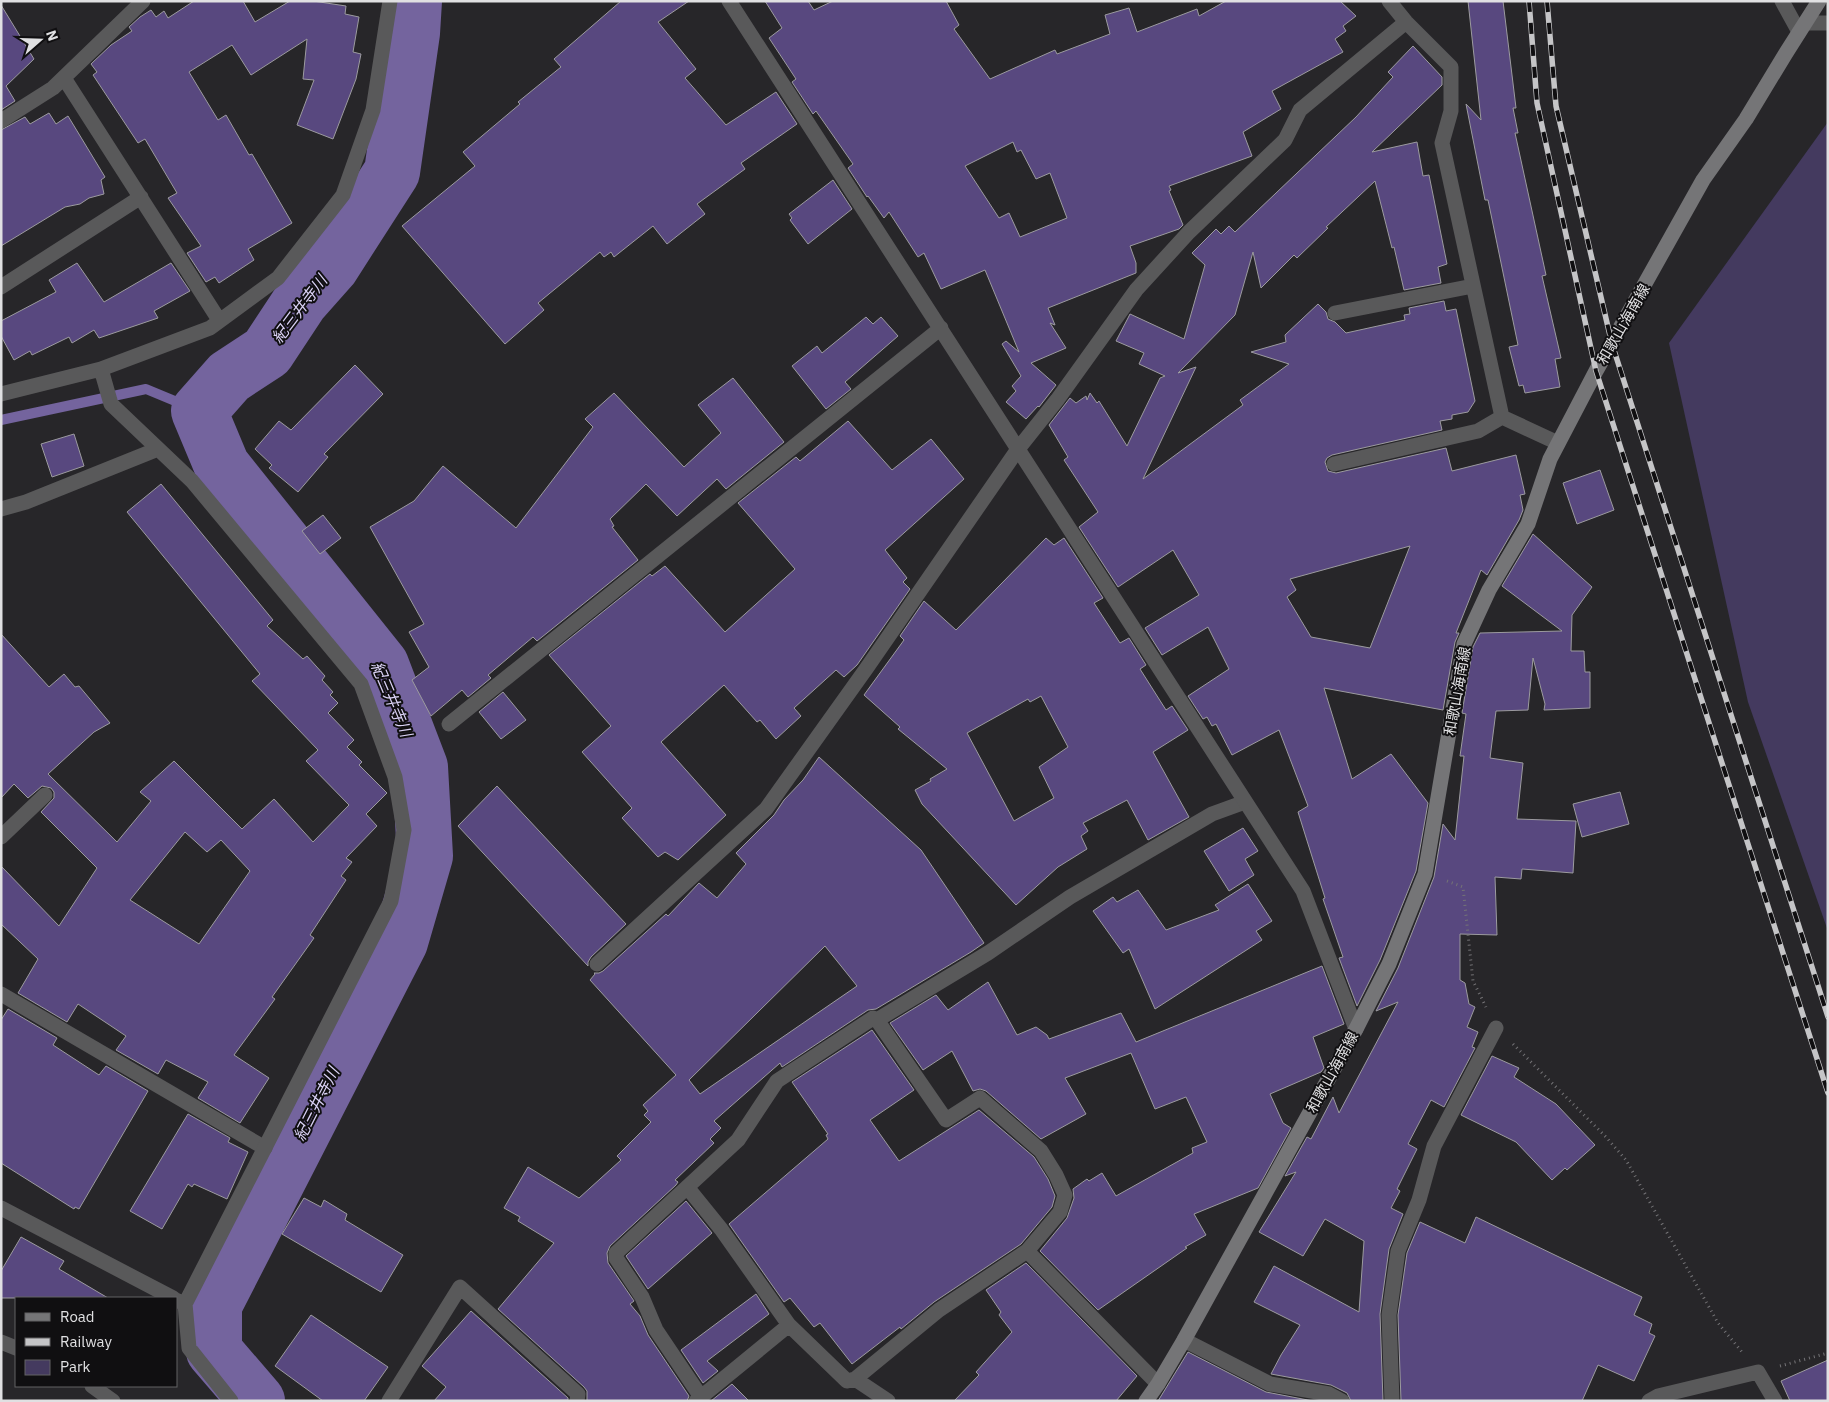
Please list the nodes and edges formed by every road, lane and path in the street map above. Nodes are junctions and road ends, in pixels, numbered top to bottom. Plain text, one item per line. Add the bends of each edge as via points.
1 (143, 1) edge
2 (390, 1) edge
3 (729, 1) edge
4 (1389, 1) edge
5 (1782, 1) edge
6 (1819, 1) edge
7 (1406, 22) junction
8 (1828, 23) edge
9 (1802, 27) junction
10 (64, 78) junction
11 (1, 121) edge
12 (141, 197) junction
13 (1473, 286) junction
14 (1, 287) edge
15 (1335, 313) dead end
16 (219, 320) junction
17 (941, 328) junction
18 (103, 373) junction
19 (1, 394) edge
20 (1502, 417) junction
21 (1558, 443) junction
22 (158, 449) junction
23 (1018, 449) junction
24 (1334, 464) dead end
25 (1, 509) edge
26 (449, 724) dead end
27 (44, 795) dead end
28 (1244, 802) junction
29 (1, 837) edge
30 (1425, 874) junction
31 (597, 964) dead end
32 (1, 994) edge
33 (877, 1020) junction
34 (1496, 1028) junction
35 (1356, 1029) junction
36 (265, 1148) junction
37 (687, 1187) junction
38 (1, 1208) edge
39 (1027, 1251) junction
40 (170, 1297) edge
41 (178, 1301) edge
42 (789, 1325) junction
43 (1184, 1340) junction
44 (1, 1342) edge
45 (15, 1348) edge
46 (1828, 1353) edge
47 (1758, 1372) junction
48 (854, 1379) junction
49 (1158, 1384) junction
50 (93, 1387) edge
51 (699, 1399) edge
52 (113, 1401) edge
53 (231, 1401) edge
54 (389, 1401) edge
55 (577, 1401) edge
56 (888, 1401) edge
57 (1146, 1401) edge
58 (1342, 1401) edge
59 (1392, 1401) edge
60 (1649, 1401) edge
61 (1775, 1401) edge

1 - 10 street
2 - 16 street via 373,110 343,195 278,278
3 - 17 street
4 - 7 street
5 - 9 street
6 - 9 main road, 和歌山海南線
7 - 13 street via 1450,67 1451,111 1442,143
7 - 23 street via 1300,110 1285,140 1189,232 1136,290
8 - 9 street
9 - 21 main road, 和歌山海南線 via 1746,119 1703,180
10 - 11 street
10 - 12 street
12 - 14 street
12 - 16 street
13 - 15 street
13 - 20 street
16 - 18 street via 210,328
17 - 23 street
17 - 26 street
18 - 19 street
18 - 22 street via 111,404
20 - 21 street
20 - 24 street via 1478,431
21 - 30 main road, 和歌山海南線 via 1528,524 1489,590 1464,644
22 - 25 street
22 - 36 street via 192,481 361,684 395,777 404,830 391,901
23 - 28 street
23 - 31 street via 766,809
27 - 29 street
28 - 33 street via 1212,814 1070,897 988,953
28 - 35 street via 1303,891
30 - 34 path via 1463,887 1473,981
30 - 35 main road, 和歌山海南線 via 1389,964
32 - 36 street
33 - 37 street via 873,1018 777,1081 738,1140
33 - 39 street via 946,1120 980,1098 1041,1151 1065,1194 1060,1212
34 - 47 path via 1626,1160 1718,1323
34 - 59 street via 1434,1146 1419,1200 1398,1251 1389,1316
35 - 43 main road, 和歌山海南線
36 - 41 street
37 - 42 street
37 - 51 street via 616,1253 616,1258 642,1297 656,1330
38 - 40 street
39 - 48 street via 940,1310
39 - 49 street
41 - 53 street via 189,1348
42 - 48 street via 847,1381
42 - 51 street
43 - 49 main road, 和歌山海南線
43 - 58 street via 1270,1384 1329,1394
44 - 45 street
46 - 47 path
47 - 60 street via 1658,1396
47 - 61 street
48 - 56 street
49 - 57 main road, 和歌山海南線
50 - 52 street
54 - 55 street via 460,1287 578,1394

